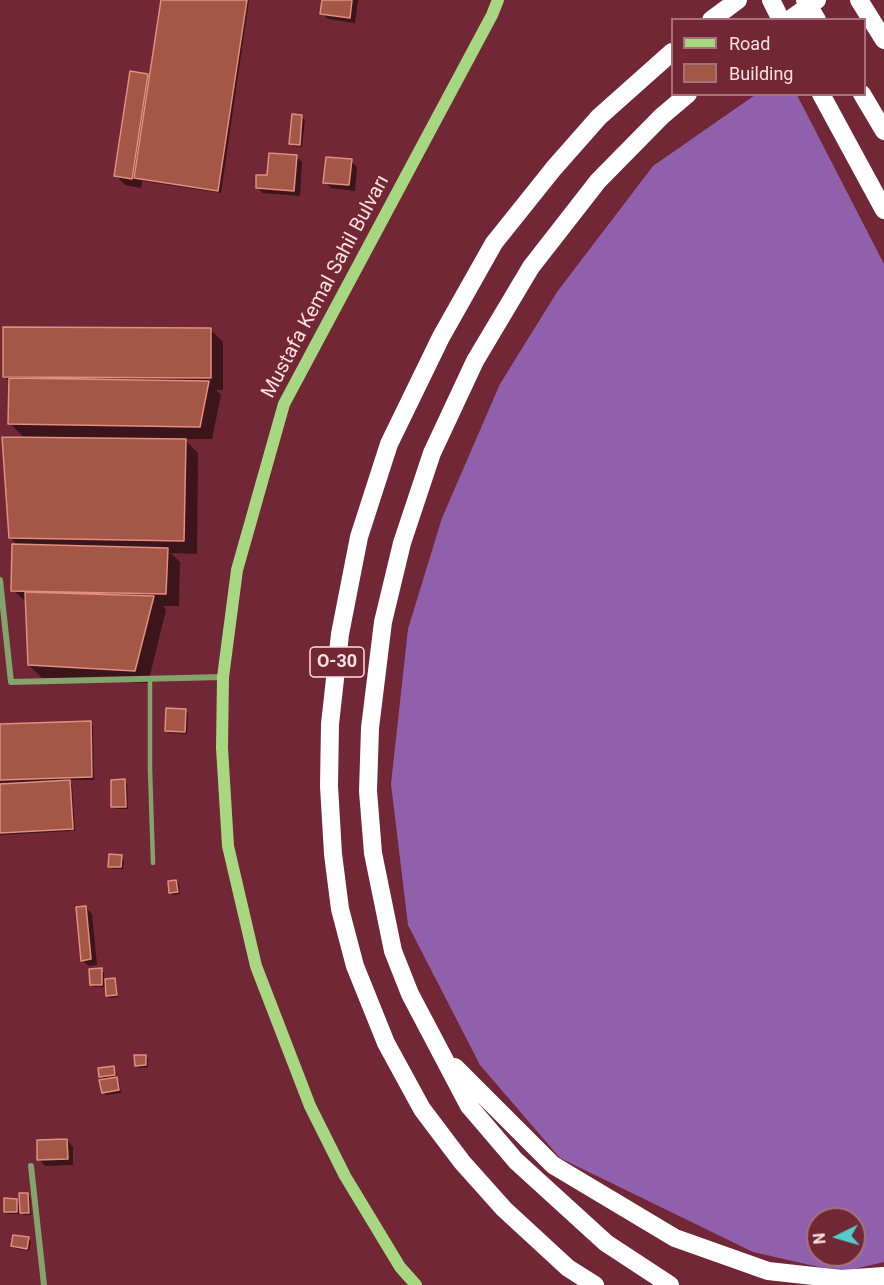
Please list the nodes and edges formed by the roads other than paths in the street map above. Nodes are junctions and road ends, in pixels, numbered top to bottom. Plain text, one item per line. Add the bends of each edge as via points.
1 (498, 0) edge
2 (738, 0) edge
3 (771, 0) edge
4 (805, 0) edge
5 (817, 0) edge
6 (859, 0) edge
7 (714, 18) edge
8 (780, 18) edge
9 (792, 18) edge
10 (816, 18) edge
11 (884, 40) edge
12 (671, 53) edge
13 (686, 96) edge
14 (823, 96) edge
15 (863, 96) edge
16 (884, 131) edge
17 (884, 210) edge
18 (0, 580) edge
19 (223, 677) junction
20 (150, 679) junction
21 (153, 863) dead end
22 (441, 1053) junction
23 (31, 1166) dead end
24 (884, 1276) edge
25 (44, 1285) edge
26 (416, 1285) edge
27 (595, 1285) edge
28 (670, 1285) edge

1 - 19 main road, Mustafa Kemal Sahil Bulvarı via 284,404 237,570
2 - 7 highway
3 - 8 highway
4 - 10 highway
5 - 9 highway, bridge
6 - 11 highway
12 - 27 highway, O-30 via 599,117 554,168 494,243 441,337 389,444 359,537 340,634 330,724 329,786 340,909 355,966 386,1043 422,1109 462,1162 504,1209 568,1268
13 - 22 highway, O-30 via 598,181 531,267 475,361 432,453 402,543 383,622 370,728 368,791 373,852 393,951
14 - 17 highway
15 - 16 highway
18 - 20 street via 11,682
19 - 20 street
19 - 26 main road, Mustafa Kemal Sahil Bulvarı via 222,748 228,846 256,966 310,1106 351,1186 400,1267
20 - 21 lane
22 - 24 highway via 553,1165 675,1238 768,1270 841,1280
22 - 28 highway via 469,1106 516,1161 606,1243
23 - 25 street

